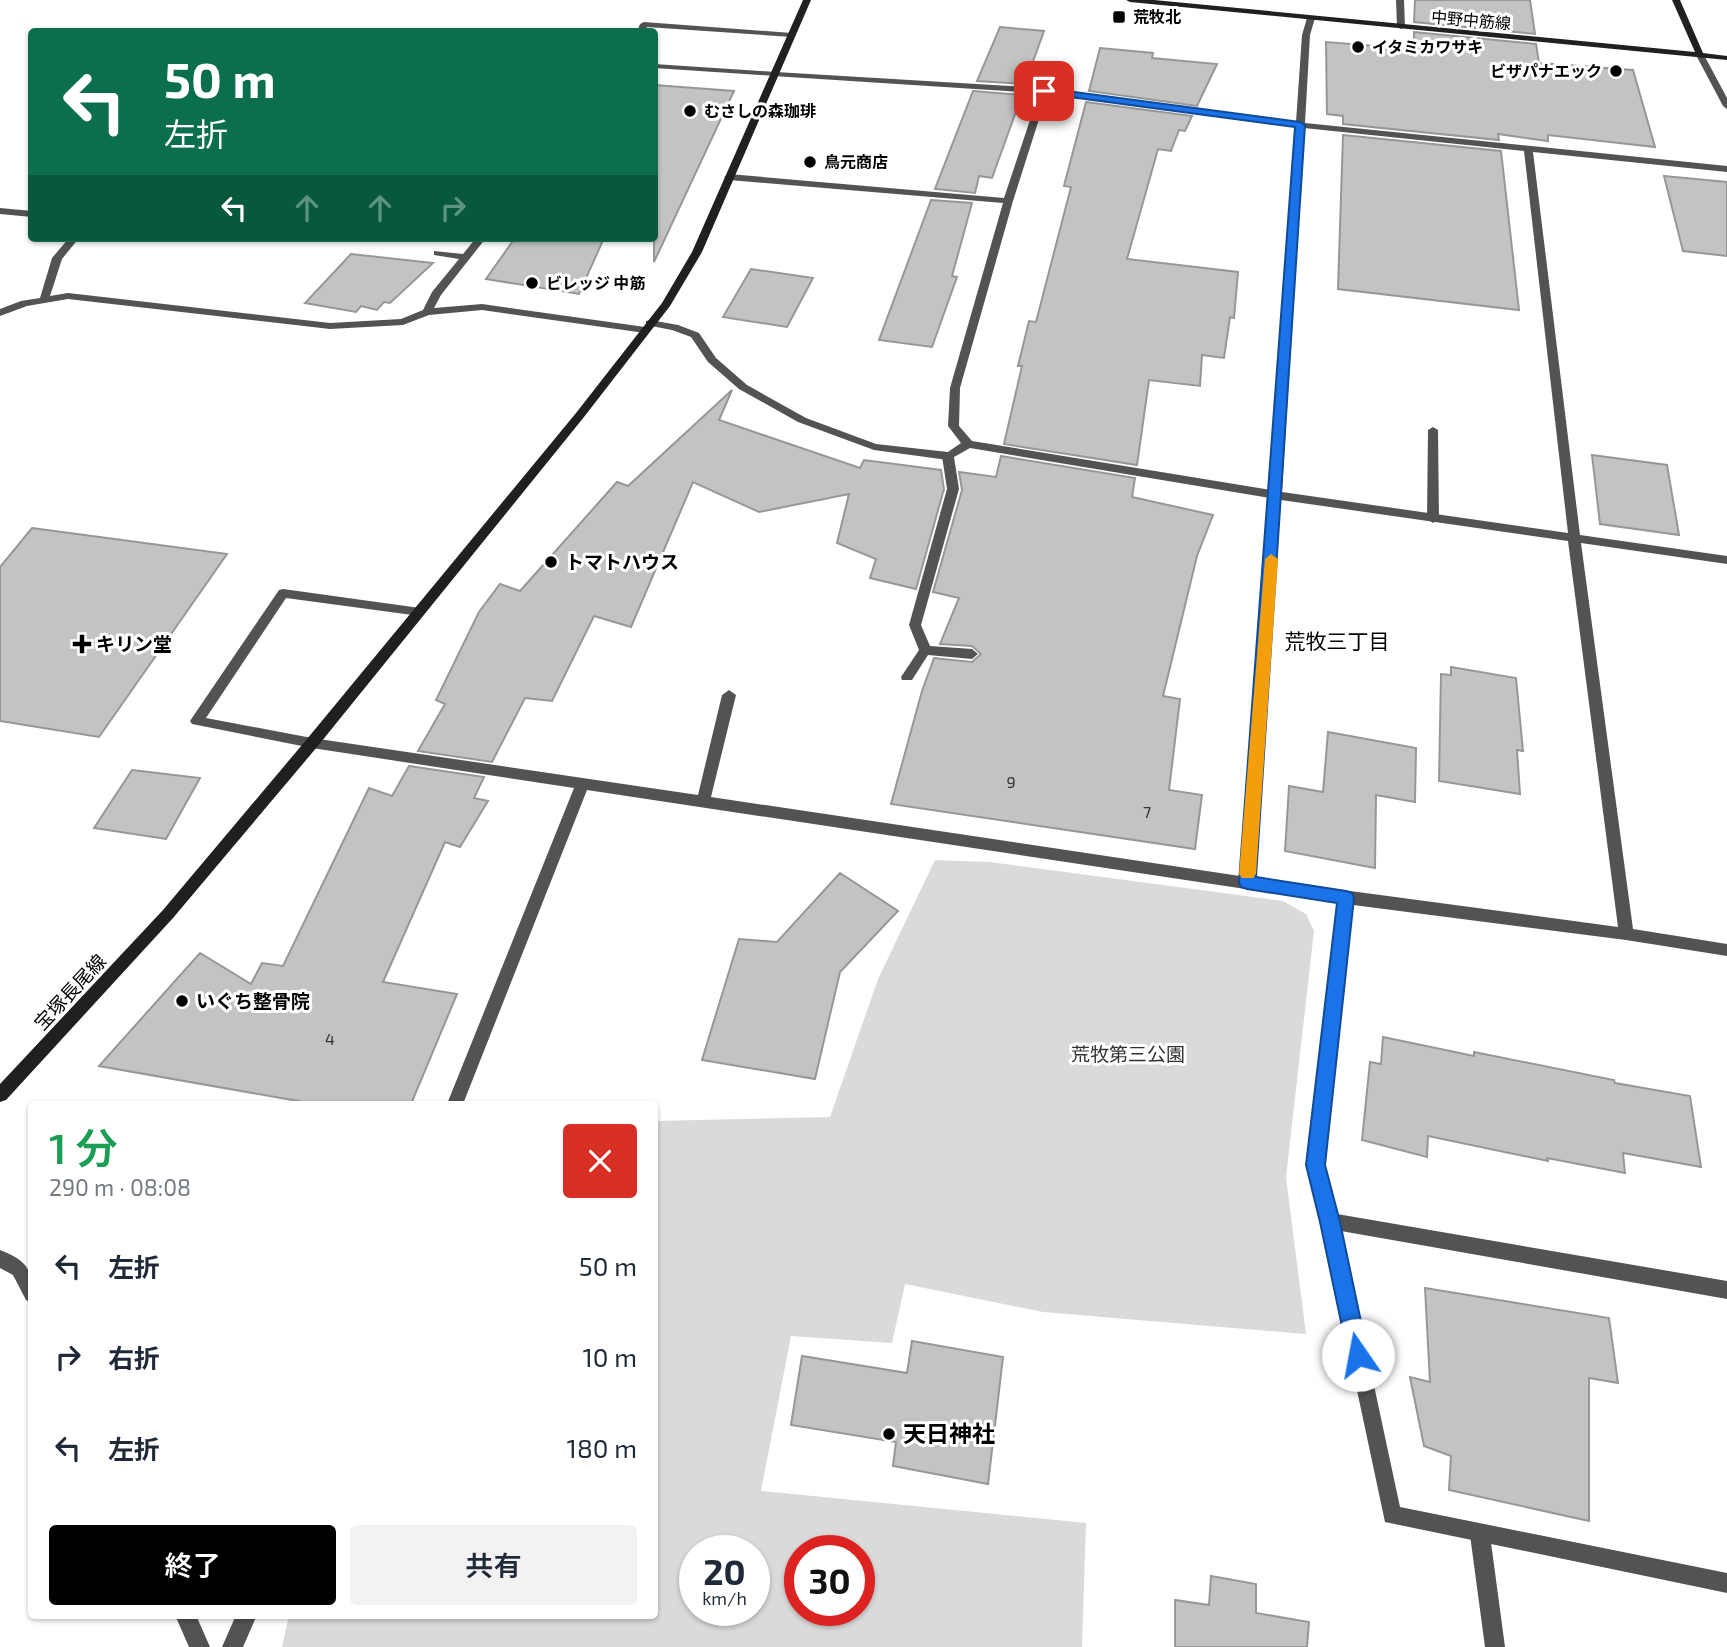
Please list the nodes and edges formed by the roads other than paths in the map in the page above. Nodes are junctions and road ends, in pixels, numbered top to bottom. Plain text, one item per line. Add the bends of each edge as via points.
1 (807, 0) edge
2 (1130, 0) edge
3 (1400, 0) edge
4 (1676, 0) edge
5 (1311, 18) junction
6 (1401, 27) junction
7 (642, 28) edge
8 (792, 35) junction
9 (1700, 55) junction
10 (1727, 58) edge
11 (658, 66) edge
12 (776, 74) junction
13 (1044, 91) junction
14 (1727, 106) edge
15 (1300, 125) junction
16 (1528, 149) junction
17 (1727, 169) edge
18 (729, 177) junction
19 (1009, 201) junction
20 (0, 211) edge
21 (28, 214) edge
22 (71, 242) edge
23 (477, 242) edge
24 (437, 253) dead end
25 (463, 257) junction
26 (44, 300) junction
27 (427, 312) junction
28 (0, 313) edge
29 (648, 326) junction
30 (1433, 430) dead end
31 (968, 444) junction
32 (948, 456) junction
33 (1276, 495) junction
34 (1433, 519) junction
35 (1574, 538) junction
36 (1727, 559) edge
37 (420, 612) junction
38 (925, 650) junction
39 (972, 654) dead end
40 (906, 677) dead end
41 (729, 695) dead end
42 (312, 743) junction
43 (582, 785) junction
44 (703, 802) junction
45 (1247, 882) junction
46 (1346, 898) junction
47 (1626, 934) junction
48 (1727, 950) edge
49 (0, 1095) edge
50 (456, 1101) edge
51 (1330, 1222) junction
52 (0, 1258) edge
53 (28, 1286) edge
54 (1727, 1290) edge
55 (1480, 1535) junction
56 (1727, 1583) edge
57 (187, 1619) edge
58 (245, 1619) edge
59 (200, 1647) edge
60 (232, 1647) edge
61 (1495, 1647) edge

1 - 8 street, 宝塚長尾線
2 - 5 street, 中野中筋線
3 - 6 street
4 - 9 street
5 - 6 street, 中野中筋線
5 - 15 street
6 - 9 street, 中野中筋線
7 - 8 street via 644,24
8 - 12 street, 宝塚長尾線
9 - 10 street, 中野中筋線
9 - 14 street
11 - 12 street
12 - 13 street
12 - 18 street, 宝塚長尾線
13 - 15 street
13 - 19 street
15 - 16 street
15 - 33 street
16 - 17 street
16 - 35 street
18 - 19 street
18 - 29 street, 宝塚長尾線 via 689,268
19 - 31 street via 955,388 953,426
20 - 21 street
22 - 26 street via 57,258
23 - 25 street
24 - 25 street
25 - 27 street
26 - 27 street via 68,296 330,326 403,322
26 - 28 street
27 - 29 street via 482,307
29 - 32 street via 674,327 695,335 712,360 743,387 802,420 874,447
29 - 37 street, 宝塚長尾線
30 - 34 street
31 - 32 street
31 - 33 street
32 - 38 street via 953,489 915,625
33 - 34 street
33 - 45 street
34 - 35 street
35 - 36 street
35 - 47 street
37 - 42 street, 宝塚長尾線
37 - 42 street via 283,593 197,721
38 - 39 street
38 - 40 street
41 - 44 street
42 - 43 street
42 - 49 street, 宝塚長尾線 via 168,914
43 - 44 street
43 - 50 street
44 - 45 street
45 - 46 street
46 - 47 street
46 - 51 street via 1315,1165
47 - 48 street
51 - 54 street
51 - 55 street via 1392,1515
52 - 53 street via 19,1269
55 - 56 street
55 - 61 street
57 - 59 street
58 - 60 street

